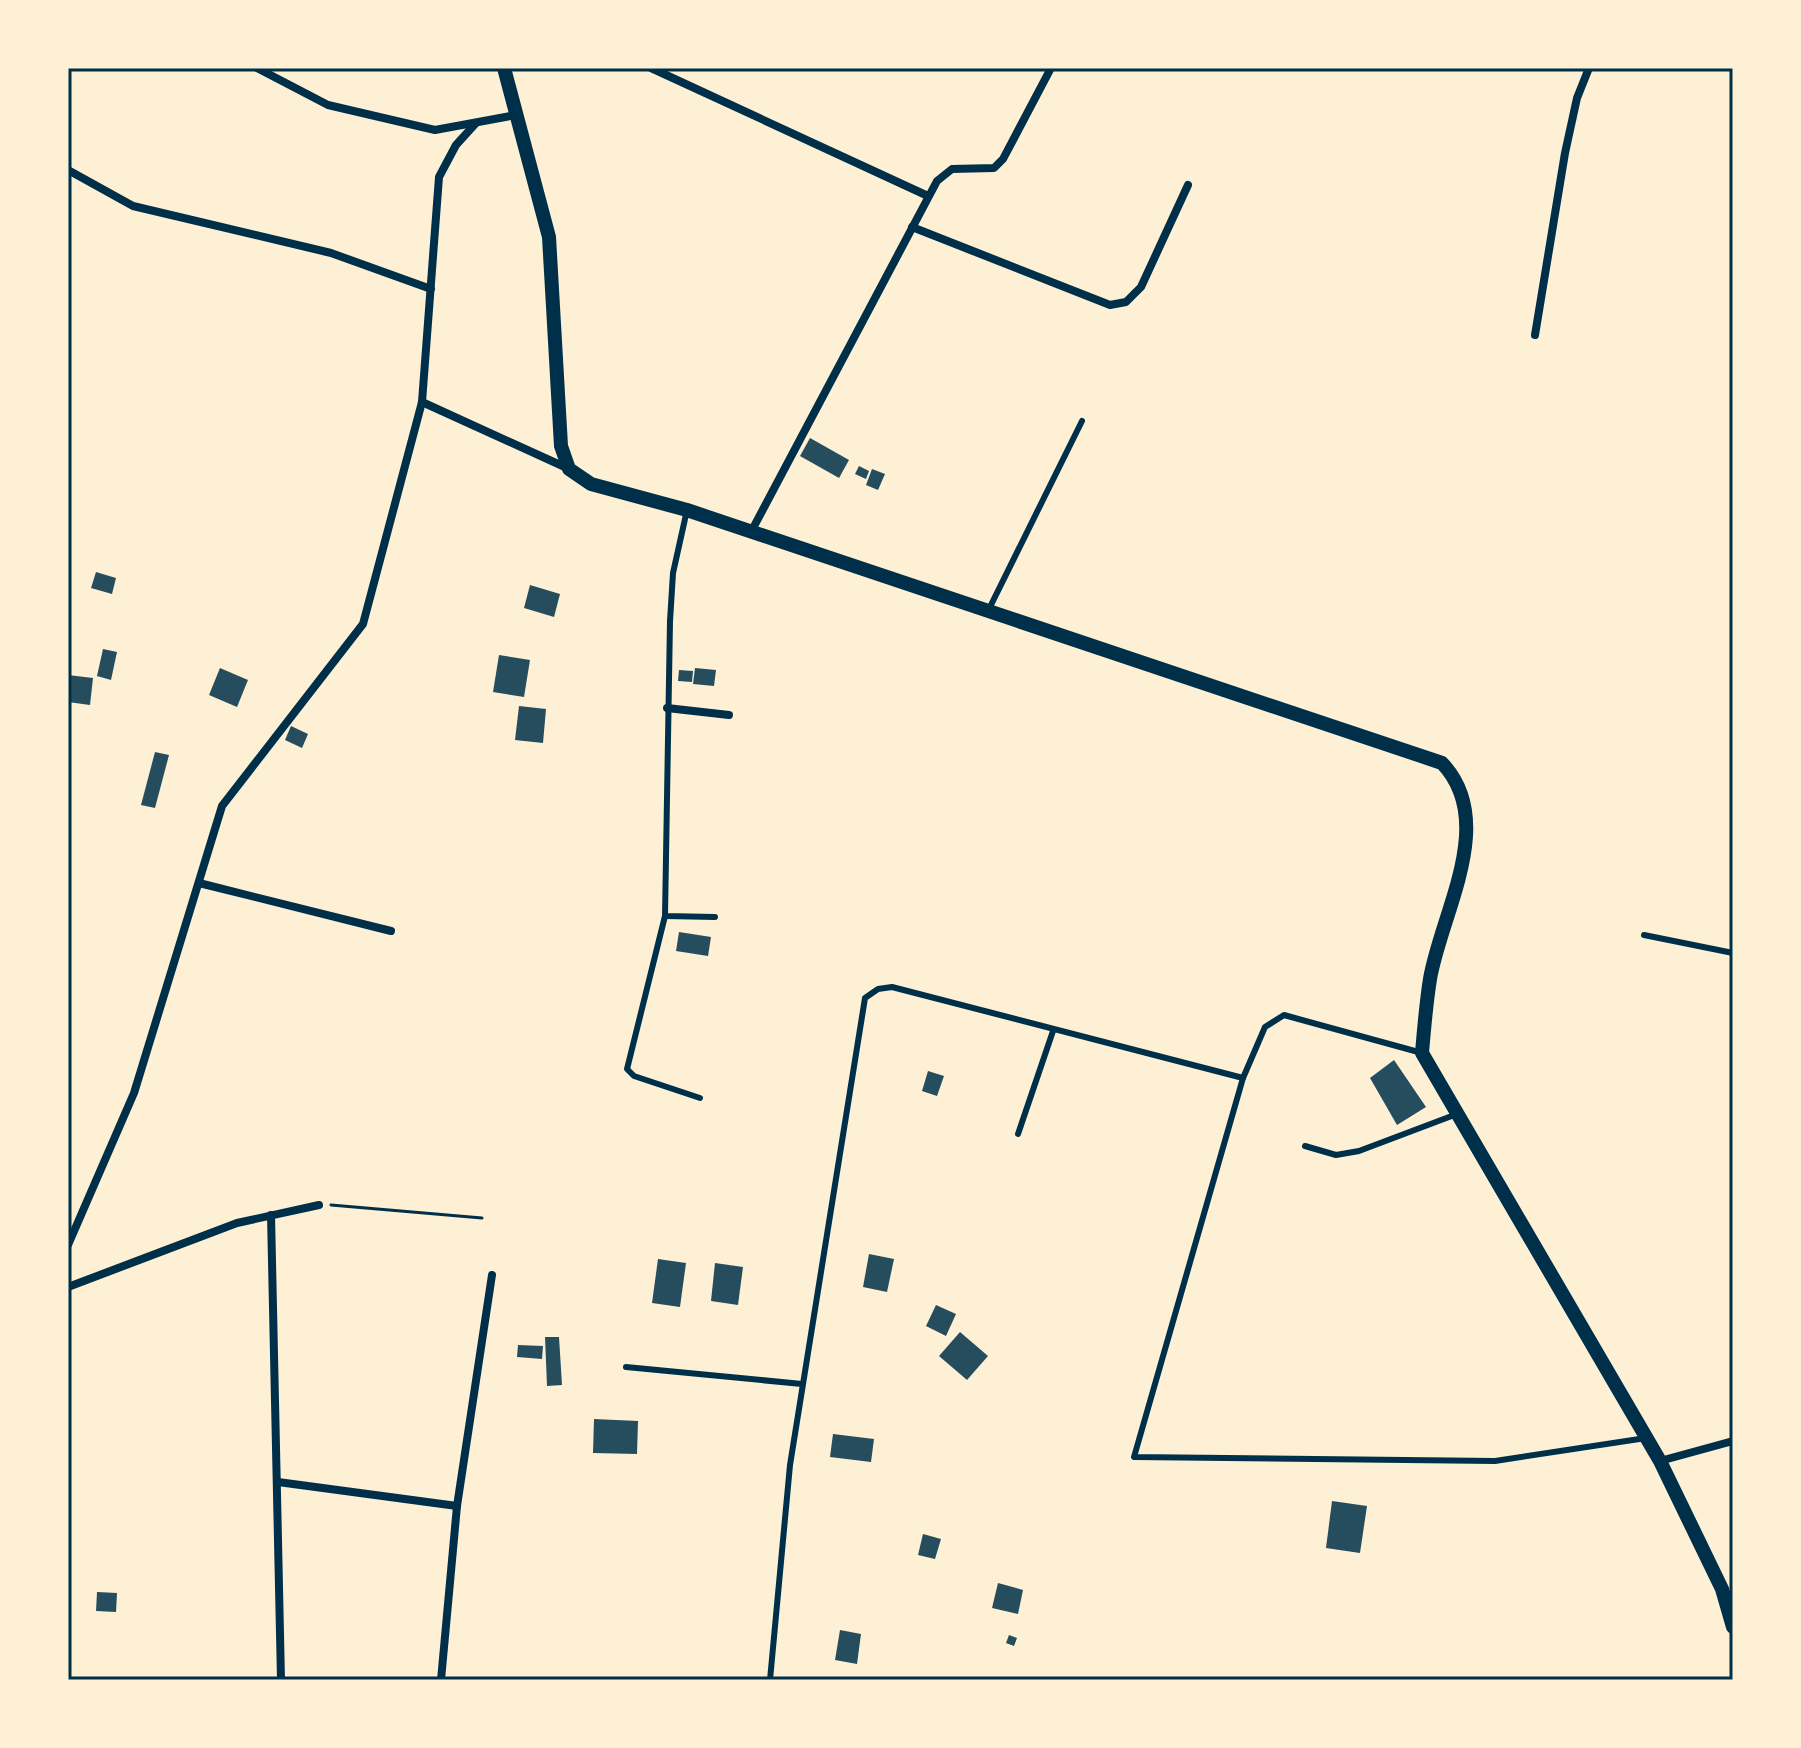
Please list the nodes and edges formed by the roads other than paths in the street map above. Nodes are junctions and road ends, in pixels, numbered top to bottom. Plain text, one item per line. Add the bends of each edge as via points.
1 (257, 68) edge
2 (504, 68) edge
3 (651, 68) edge
4 (1051, 68) edge
5 (1589, 68) edge
6 (516, 115) junction
7 (476, 123) junction
8 (68, 170) edge
9 (1188, 185) dead end
10 (928, 196) junction
11 (912, 227) junction
12 (431, 289) junction
13 (1535, 335) dead end
14 (422, 402) junction
15 (1082, 421) dead end
16 (569, 469) junction
17 (687, 510) junction
18 (751, 533) junction
19 (988, 611) junction
20 (667, 708) junction
21 (729, 715) dead end
22 (199, 883) junction
23 (665, 916) junction
24 (715, 917) dead end
25 (391, 931) dead end
26 (1644, 935) dead end
27 (1733, 953) edge
28 (1053, 1031) junction
29 (1422, 1053) junction
30 (1243, 1078) junction
31 (700, 1098) dead end
32 (1457, 1114) junction
33 (1018, 1134) dead end
34 (1305, 1146) dead end
35 (319, 1205) road end
36 (271, 1215) junction
37 (68, 1245) edge
38 (492, 1275) dead end
39 (68, 1287) edge
40 (626, 1367) dead end
41 (802, 1384) junction
42 (1646, 1438) junction
43 (1733, 1441) edge
44 (1660, 1461) junction
45 (278, 1482) junction
46 (457, 1506) junction
47 (1733, 1627) edge
48 (281, 1680) edge
49 (441, 1680) edge
50 (770, 1680) edge

1 - 7 street via 328,105 435,130
2 - 6 street
3 - 10 street
4 - 10 street via 1003,159 994,168 952,169
5 - 13 street via 1565,153
6 - 7 street
6 - 16 street via 549,237 561,446
7 - 12 street via 456,145 439,177
8 - 12 street via 133,206 331,253
9 - 11 street via 1141,287 1126,302 1110,305
10 - 11 street
11 - 18 street
12 - 14 street
14 - 16 street
14 - 22 street via 363,624 222,806
15 - 19 lane
16 - 17 street via 591,484
17 - 18 street
17 - 20 lane via 673,573
18 - 19 street
19 - 29 street via 1442,763 1455,777 1466,824 1463,858 1430,978
20 - 21 street
20 - 23 lane
22 - 25 street
22 - 37 street via 134,1093
23 - 24 lane
23 - 31 lane via 627,1069
26 - 27 lane
28 - 30 lane
28 - 33 lane
28 - 41 lane via 892,987 865,998
29 - 30 lane via 1284,1015 1265,1027
29 - 32 street
30 - 42 lane via 1134,1457 1495,1461
32 - 34 lane via 1359,1151 1336,1155
32 - 42 street
35 - 36 street
36 - 39 street
36 - 45 street
38 - 46 street
40 - 41 lane
41 - 50 lane
42 - 44 street
43 - 44 street
44 - 47 street via 1722,1589
45 - 46 street
45 - 48 street
46 - 49 street

